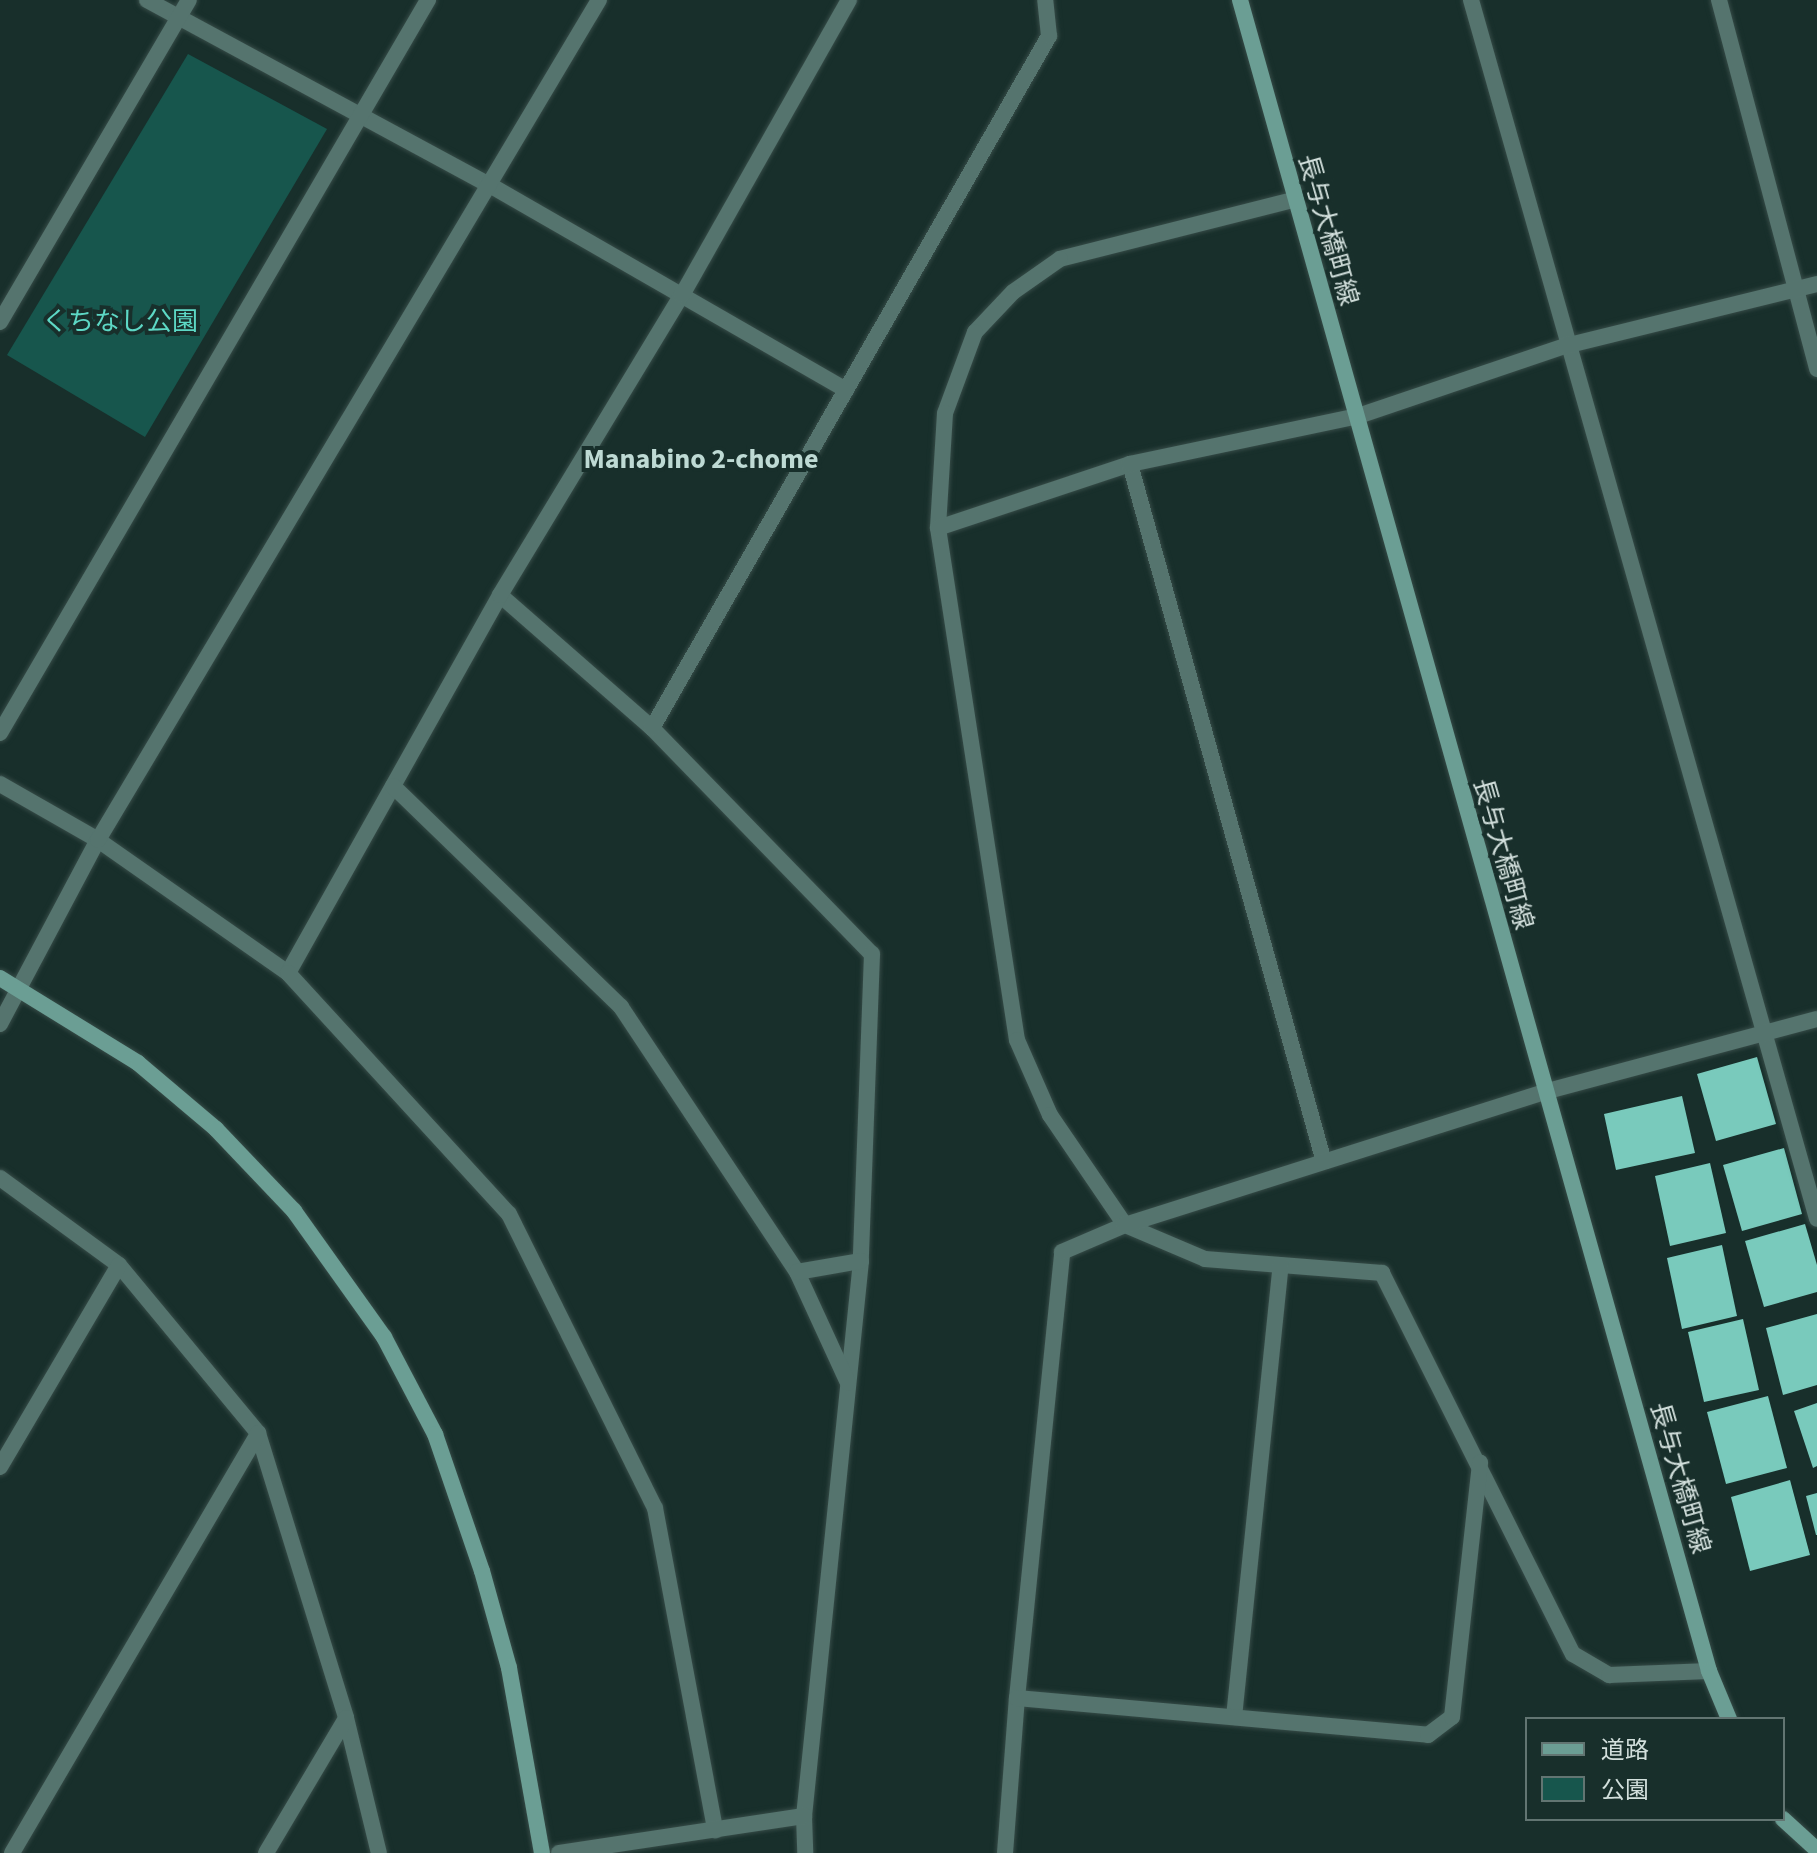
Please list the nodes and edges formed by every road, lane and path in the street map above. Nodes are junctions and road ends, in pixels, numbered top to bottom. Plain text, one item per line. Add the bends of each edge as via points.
1 (147, 0) edge
2 (189, 0) edge
3 (428, 0) edge
4 (599, 0) edge
5 (849, 0) edge
6 (1045, 0) edge
7 (1240, 0) edge
8 (1471, 0) edge
9 (1719, 0) edge
10 (178, 17) junction
11 (359, 116) junction
12 (488, 184) junction
13 (1293, 200) junction
14 (1817, 284) edge
15 (1796, 289) junction
16 (682, 295) junction
17 (0, 322) edge
18 (1565, 346) junction
19 (1817, 369) edge
20 (846, 390) junction
21 (1358, 416) junction
22 (1130, 464) junction
23 (938, 528) junction
24 (500, 595) junction
25 (652, 728) junction
26 (0, 733) edge
27 (0, 784) edge
28 (393, 786) junction
29 (98, 840) junction
30 (288, 973) junction
31 (0, 978) edge
32 (22, 991) junction
33 (1817, 1019) edge
34 (0, 1024) edge
35 (1765, 1033) junction
36 (1548, 1091) junction
37 (1324, 1162) junction
38 (0, 1178) edge
39 (1817, 1219) edge
40 (1125, 1225) junction
41 (861, 1261) junction
42 (119, 1265) junction
43 (1281, 1265) junction
44 (797, 1272) junction
45 (848, 1384) junction
46 (258, 1433) junction
47 (1480, 1462) junction
48 (0, 1467) edge
49 (1709, 1671) junction
50 (1017, 1698) junction
51 (1234, 1717) junction
52 (1728, 1717) edge
53 (346, 1718) junction
54 (804, 1816) junction
55 (1785, 1821) edge
56 (715, 1830) junction
57 (1817, 1850) edge
58 (12, 1853) edge
59 (266, 1853) edge
60 (379, 1853) edge
61 (542, 1853) edge
62 (559, 1853) edge
63 (805, 1853) edge
64 (1005, 1853) edge

1 - 10 street
2 - 10 street
3 - 11 street
4 - 12 street
5 - 16 street
6 - 20 street via 1049,36
7 - 13 main road, 長与大橋町線
8 - 18 street
9 - 15 street
10 - 11 street
10 - 17 street
11 - 12 street
11 - 26 street
12 - 16 street
12 - 29 street
13 - 21 main road, 長与大橋町線
13 - 23 street via 1060,259 1013,292 975,332 945,413
14 - 15 street
15 - 18 street
15 - 19 street
16 - 20 street
16 - 24 street
18 - 21 street
18 - 35 street
20 - 25 street
21 - 22 street
21 - 36 main road, 長与大橋町線
22 - 23 street
22 - 37 street
23 - 40 street via 1017,1040 1050,1115
24 - 25 street
24 - 28 street
25 - 41 street via 872,954
27 - 29 street
28 - 30 street
28 - 44 street via 621,1007
29 - 30 street
29 - 32 street
30 - 56 street via 516,1228 655,1508
31 - 32 main road
32 - 34 street
32 - 61 main road via 138,1063 216,1129 294,1211 384,1337 435,1434 482,1571 509,1668
33 - 35 street
35 - 36 street
35 - 39 street
36 - 37 street
36 - 49 main road, 長与大橋町線
37 - 40 street
38 - 42 street
40 - 43 street via 1205,1259
40 - 50 street via 1062,1252
41 - 44 street
41 - 45 street
42 - 46 street
42 - 48 street
43 - 47 street via 1382,1273
43 - 51 street
44 - 45 street
45 - 54 street
46 - 53 street
46 - 58 street
47 - 49 street via 1573,1654 1609,1675
47 - 51 street via 1452,1717 1428,1735
49 - 52 main road, 長与大橋町線
50 - 51 street
50 - 64 street
53 - 59 street
53 - 60 street
54 - 56 street
54 - 63 street
55 - 57 main road
56 - 62 street

